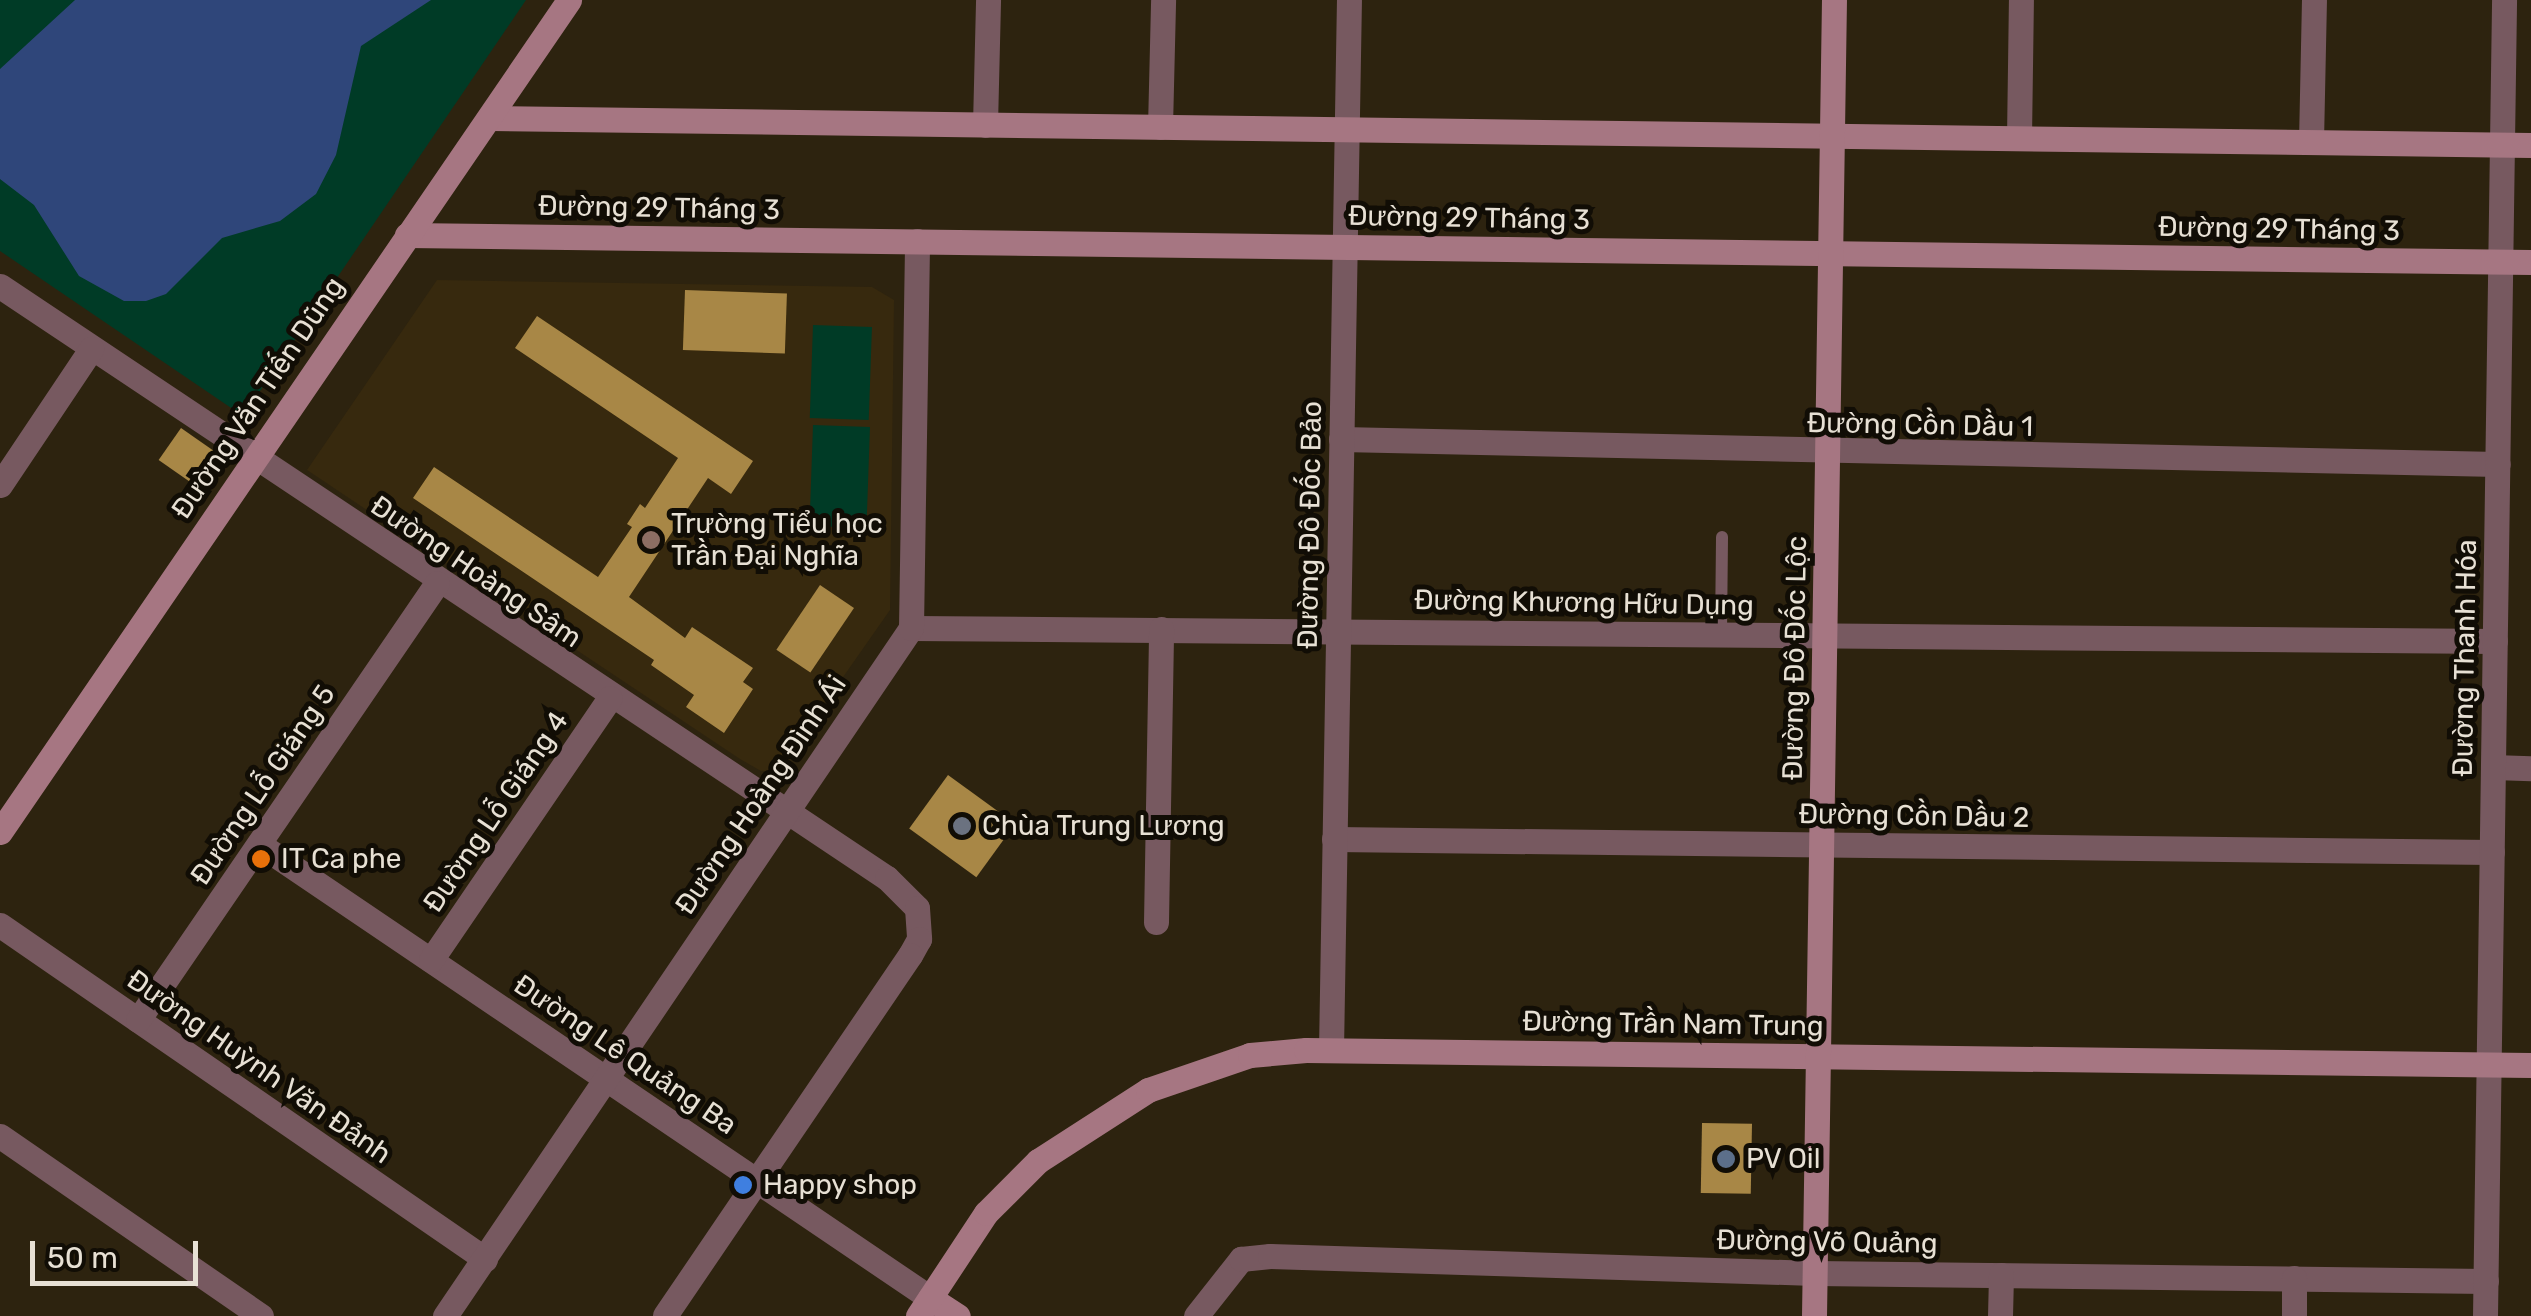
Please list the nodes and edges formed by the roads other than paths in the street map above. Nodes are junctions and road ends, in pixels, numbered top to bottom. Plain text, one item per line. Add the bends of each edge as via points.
1 (569, 0) edge
2 (988, 0) edge
3 (1163, 0) edge
4 (1349, 0) edge
5 (1834, 0) edge
6 (2021, 0) edge
7 (2314, 0) edge
8 (2504, 0) edge
9 (491, 118) junction
10 (985, 124) junction
11 (1160, 127) junction
12 (1347, 130) junction
13 (1834, 136) junction
14 (2019, 138) junction
15 (2311, 142) junction
16 (2501, 145) junction
17 (2531, 145) edge
18 (406, 235) junction
19 (917, 241) junction
20 (1344, 247) junction
21 (1832, 253) junction
22 (2500, 262) junction
23 (2531, 262) edge
24 (0, 286) edge
25 (91, 350) junction
26 (1341, 439) junction
27 (1828, 454) junction
28 (253, 458) junction
29 (2498, 464) junction
30 (0, 485) edge
31 (1722, 537) dead end
32 (438, 583) junction
33 (911, 628) junction
34 (1161, 629) junction
35 (1338, 630) junction
36 (1721, 634) junction
37 (1826, 637) junction
38 (2496, 642) junction
39 (610, 698) junction
40 (2493, 767) junction
41 (2531, 768) edge
42 (784, 812) junction
43 (0, 832) edge
44 (1334, 839) junction
45 (258, 844) junction
46 (1822, 845) junction
47 (2492, 852) junction
48 (1156, 922) dead end
49 (0, 925) edge
50 (431, 960) junction
51 (138, 1020) junction
52 (1330, 1050) junction
53 (1818, 1055) junction
54 (2489, 1064) junction
55 (2531, 1064) edge
56 (608, 1080) junction
57 (0, 1136) edge
58 (757, 1180) junction
59 (484, 1259) junction
60 (1814, 1273) junction
61 (2001, 1275) junction
62 (2294, 1278) junction
63 (2486, 1280) junction
64 (924, 1307) edge
65 (260, 1316) edge
66 (445, 1316) edge
67 (665, 1316) edge
68 (958, 1316) edge
69 (1196, 1316) edge
70 (1814, 1316) edge
71 (2000, 1316) edge
72 (2294, 1316) edge
73 (2486, 1316) edge

1 - 9 street, Đường Văn Tiến Dũng
2 - 10 street
3 - 11 street
4 - 12 street, Đường Đô Đốc Bảo
5 - 13 street, Đường Đô Đốc Lộc
6 - 14 street
7 - 15 street
8 - 16 street, Đường Thanh Hóa
9 - 10 street
9 - 18 street, Đường Văn Tiến Dũng
10 - 11 street
11 - 12 street
12 - 13 street
12 - 20 street, Đường Đô Đốc Bảo
13 - 14 street
13 - 21 street, Đường Đô Đốc Lộc
14 - 15 street
15 - 16 street
16 - 17 street
16 - 22 street, Đường Thanh Hóa
18 - 19 street, Đường 29 Tháng 3
18 - 28 street, Đường Văn Tiến Dũng
19 - 20 street, Đường 29 Tháng 3
19 - 33 street
20 - 21 street, Đường 29 Tháng 3
20 - 26 street, Đường Đô Đốc Bảo
21 - 22 street, Đường 29 Tháng 3
21 - 27 street, Đường Đô Đốc Lộc
22 - 23 street, Đường 29 Tháng 3
22 - 29 street, Đường Thanh Hóa
24 - 25 street, Đường Hoàng Sâm
25 - 28 street, Đường Hoàng Sâm
25 - 30 street
26 - 27 street, Đường Cồn Dầu 1
26 - 35 street, Đường Đô Đốc Bảo
27 - 29 street, Đường Cồn Dầu 1
27 - 37 street, Đường Đô Đốc Lộc
28 - 32 street, Đường Hoàng Sâm
28 - 43 street, Đường Văn Tiến Dũng
29 - 38 street, Đường Thanh Hóa
31 - 36 lane
32 - 39 street, Đường Hoàng Sâm
32 - 45 street, Đường Lỗ Giáng 5
33 - 34 street, Đường Khương Hữu Dụng
33 - 42 street, Đường Hoàng Đình Ái
34 - 35 street, Đường Khương Hữu Dụng
34 - 48 street
35 - 36 street, Đường Khương Hữu Dụng
35 - 44 street, Đường Đô Đốc Bảo
36 - 37 street, Đường Khương Hữu Dụng
37 - 38 street, Đường Khương Hữu Dụng
37 - 46 street, Đường Đô Đốc Lộc
38 - 40 street, Đường Thanh Hóa
39 - 42 street, Đường Hoàng Sâm
39 - 50 street, Đường Lỗ Giáng 4
40 - 41 street
40 - 47 street, Đường Thanh Hóa
42 - 56 street, Đường Hoàng Đình Ái
42 - 58 street, Đường Hoàng Sâm via 887,878 917,908 919,940
44 - 46 street, Đường Cồn Dầu 2
44 - 52 street, Đường Đô Đốc Bảo
45 - 50 street, Đường Lê Quảng Ba
45 - 51 street, Đường Lỗ Giáng 5
46 - 47 street, Đường Cồn Dầu 2
46 - 53 street, Đường Đô Đốc Lộc
47 - 54 street, Đường Thanh Hóa
49 - 51 street, Đường Huỳnh Văn Đảnh
50 - 56 street, Đường Lê Quảng Ba
51 - 59 street, Đường Huỳnh Văn Đảnh
52 - 53 street, Đường Trần Nam Trung
52 - 64 street, Đường Trần Nam Trung via 1250,1055 1148,1090 1090,1124 986,1213
53 - 54 street, Đường Trần Nam Trung
53 - 60 street, Đường Đô Đốc Lộc
54 - 55 street, Đường Trần Nam Trung
54 - 63 street, Đường Thanh Hóa
56 - 58 street, Đường Lê Quảng Ba
56 - 59 street, Đường Hoàng Đình Ái
57 - 65 street
58 - 64 street, Đường Lê Quảng Ba
58 - 67 street
59 - 66 street, Đường Hoàng Đình Ái
60 - 61 street, Đường Võ Quảng
60 - 69 street, Đường Võ Quảng via 1270,1256 1241,1259
60 - 70 street, Đường Đô Đốc Lộc
61 - 62 street, Đường Võ Quảng
61 - 71 street
62 - 63 street, Đường Võ Quảng
62 - 72 street
63 - 73 street, Đường Thanh Hóa
64 - 68 street, Đường Lê Quảng Ba

